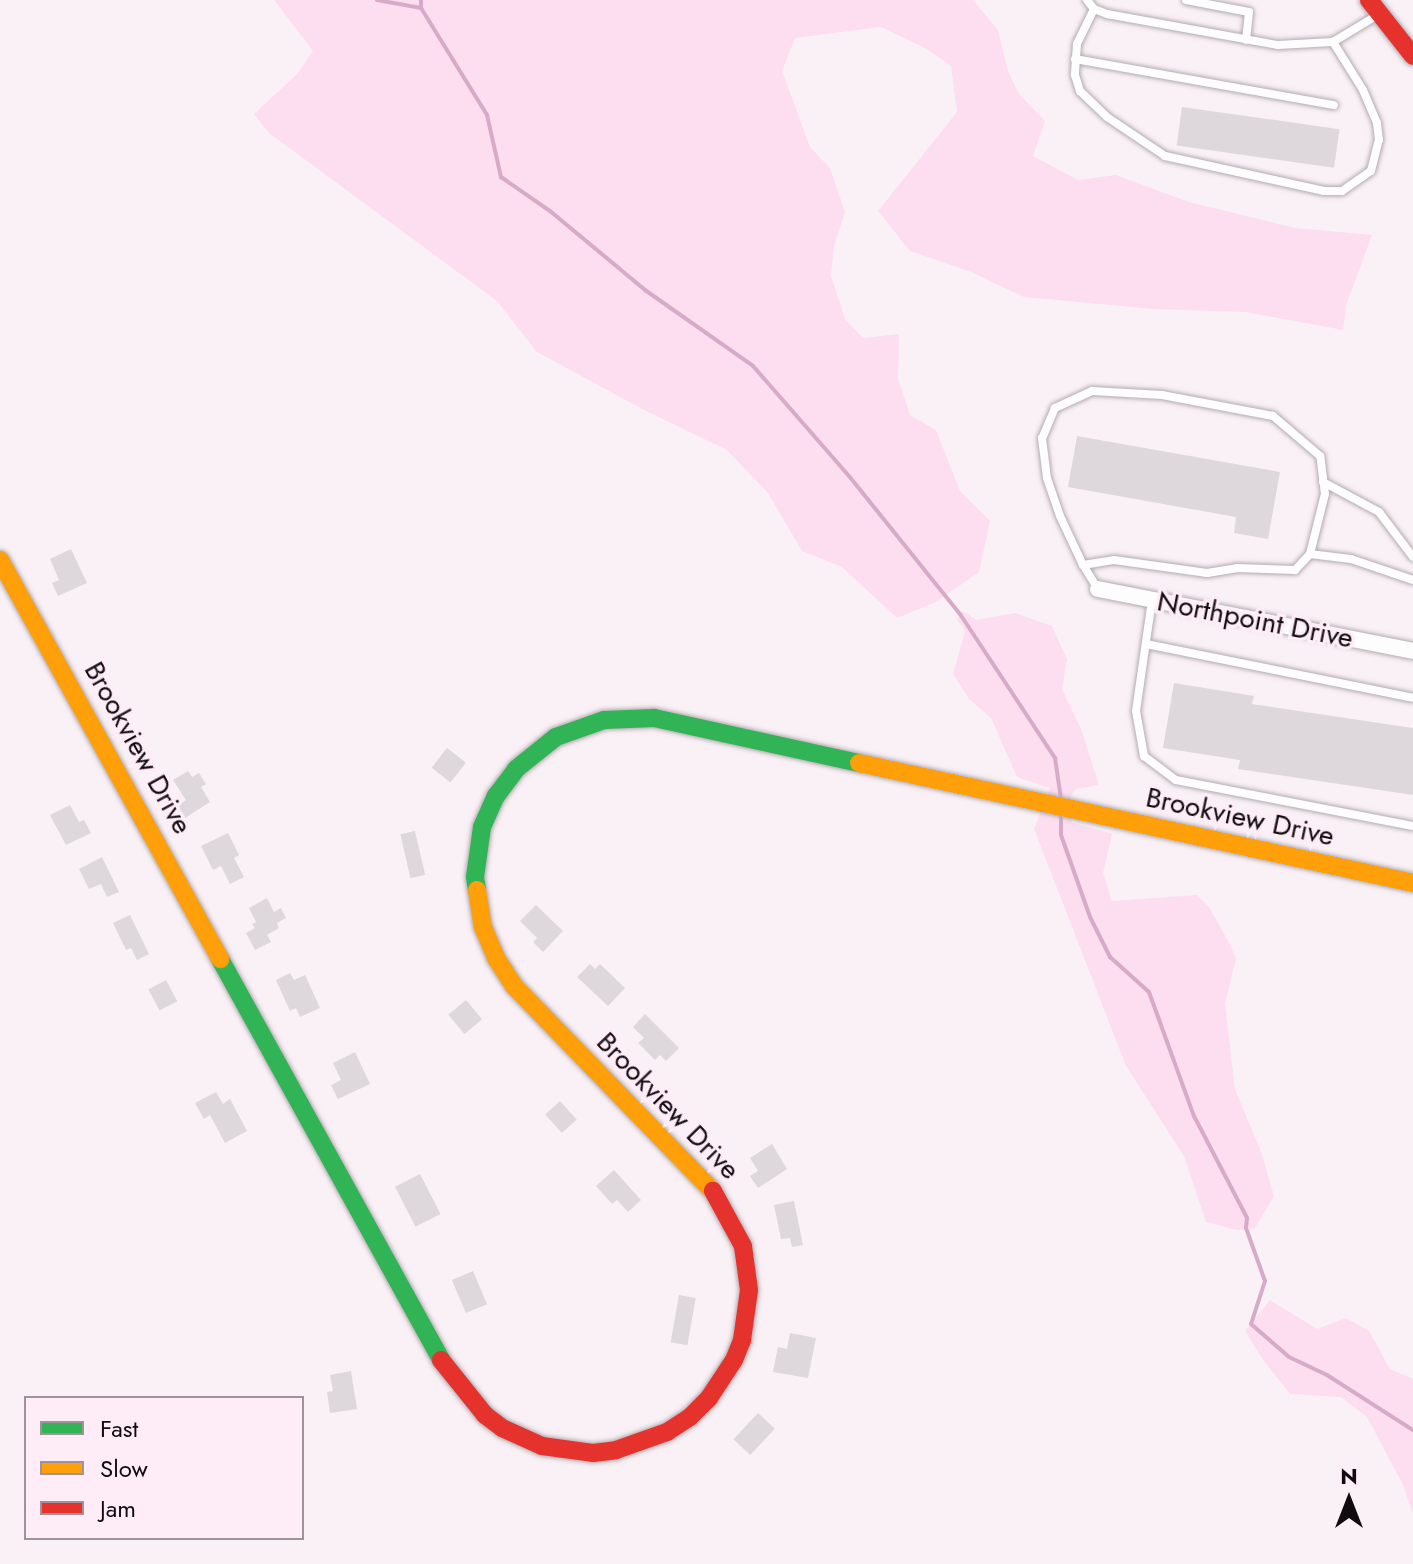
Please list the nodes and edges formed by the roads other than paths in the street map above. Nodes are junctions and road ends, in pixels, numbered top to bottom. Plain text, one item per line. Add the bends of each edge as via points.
1 (1087, 0) edge
2 (1186, 0) edge
3 (1375, 7) edge
4 (1094, 9) junction
5 (1246, 40) junction
6 (1333, 42) junction
7 (1413, 56) edge
8 (1075, 59) junction
9 (1334, 105) dead end
10 (1323, 482) junction
11 (1310, 554) junction
12 (1413, 557) edge
13 (0, 560) edge
14 (1083, 565) junction
15 (1413, 580) edge
16 (1098, 589) joint
17 (1152, 599) junction
18 (1146, 644) junction
19 (1413, 651) edge
20 (1413, 698) edge
21 (1413, 826) edge
22 (1413, 883) edge

1 - 4 lane
2 - 5 lane via 1249,12
3 - 6 lane
3 - 7 street
4 - 5 lane
4 - 8 lane
5 - 6 lane via 1306,46
6 - 8 lane via 1372,107 1379,140 1371,171 1342,191 1165,156 1090,103 1080,91
8 - 9 lane
10 - 11 lane via 1325,494
10 - 12 lane via 1379,512
10 - 14 lane via 1320,456 1273,416 1162,395 1092,391 1055,408 1042,438 1047,478
11 - 14 lane via 1295,570 1207,573 1114,560
11 - 15 lane via 1351,559
13 - 22 street, Brookview Drive via 445,1367 485,1415 542,1446 616,1450 667,1432 690,1417 734,1360 749,1290 743,1246 715,1193 514,986 496,958 479,911 475,877 482,827 506,782 556,737 587,724 637,717 671,721
14 - 16 lane
16 - 17 street, Northpoint Drive
17 - 18 lane
17 - 19 street, Northpoint Drive
18 - 20 lane
18 - 21 lane via 1136,711 1144,756 1176,780

